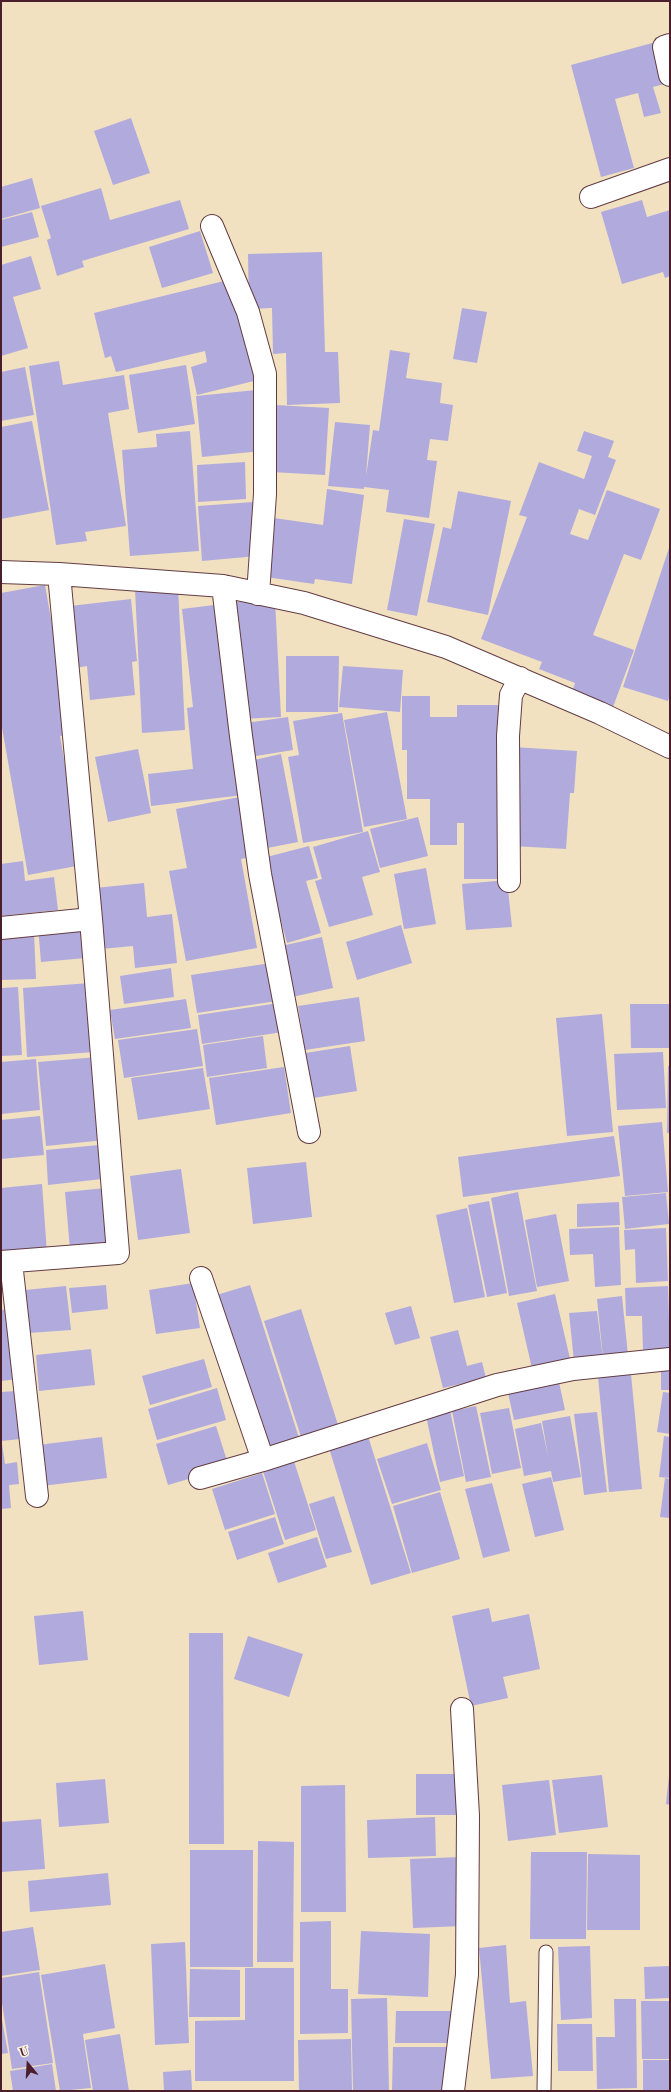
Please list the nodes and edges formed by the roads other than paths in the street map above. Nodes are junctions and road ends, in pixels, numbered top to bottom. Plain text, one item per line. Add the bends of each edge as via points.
1 (670, 45) edge
2 (670, 75) edge
3 (670, 169) edge
4 (591, 197) dead end
5 (212, 226) dead end
6 (1, 572) edge
7 (59, 574) junction
8 (223, 586) junction
9 (258, 594) junction
10 (520, 678) junction
11 (670, 747) edge
12 (509, 880) dead end
13 (91, 919) junction
14 (1, 928) edge
15 (309, 1132) dead end
16 (6, 1262) edge
17 (201, 1278) dead end
18 (670, 1359) edge
19 (263, 1460) junction
20 (200, 1478) dead end
21 (37, 1496) dead end
22 (462, 1709) dead end
23 (546, 1952) dead end
24 (453, 2091) edge
25 (544, 2091) edge

1 - 2 street via 664,47
3 - 4 street
5 - 9 street via 248,312 264,374 265,494
6 - 7 street
7 - 8 street
7 - 13 street
8 - 9 street
8 - 15 street via 240,736 260,874
9 - 10 street via 304,603 446,647
10 - 11 street
10 - 12 street via 512,695 508,736
13 - 14 street
13 - 16 street via 118,1253
16 - 21 street
17 - 19 street
18 - 19 street via 573,1369 496,1385
19 - 20 street
22 - 24 street via 468,1816 467,1975
23 - 25 lane

